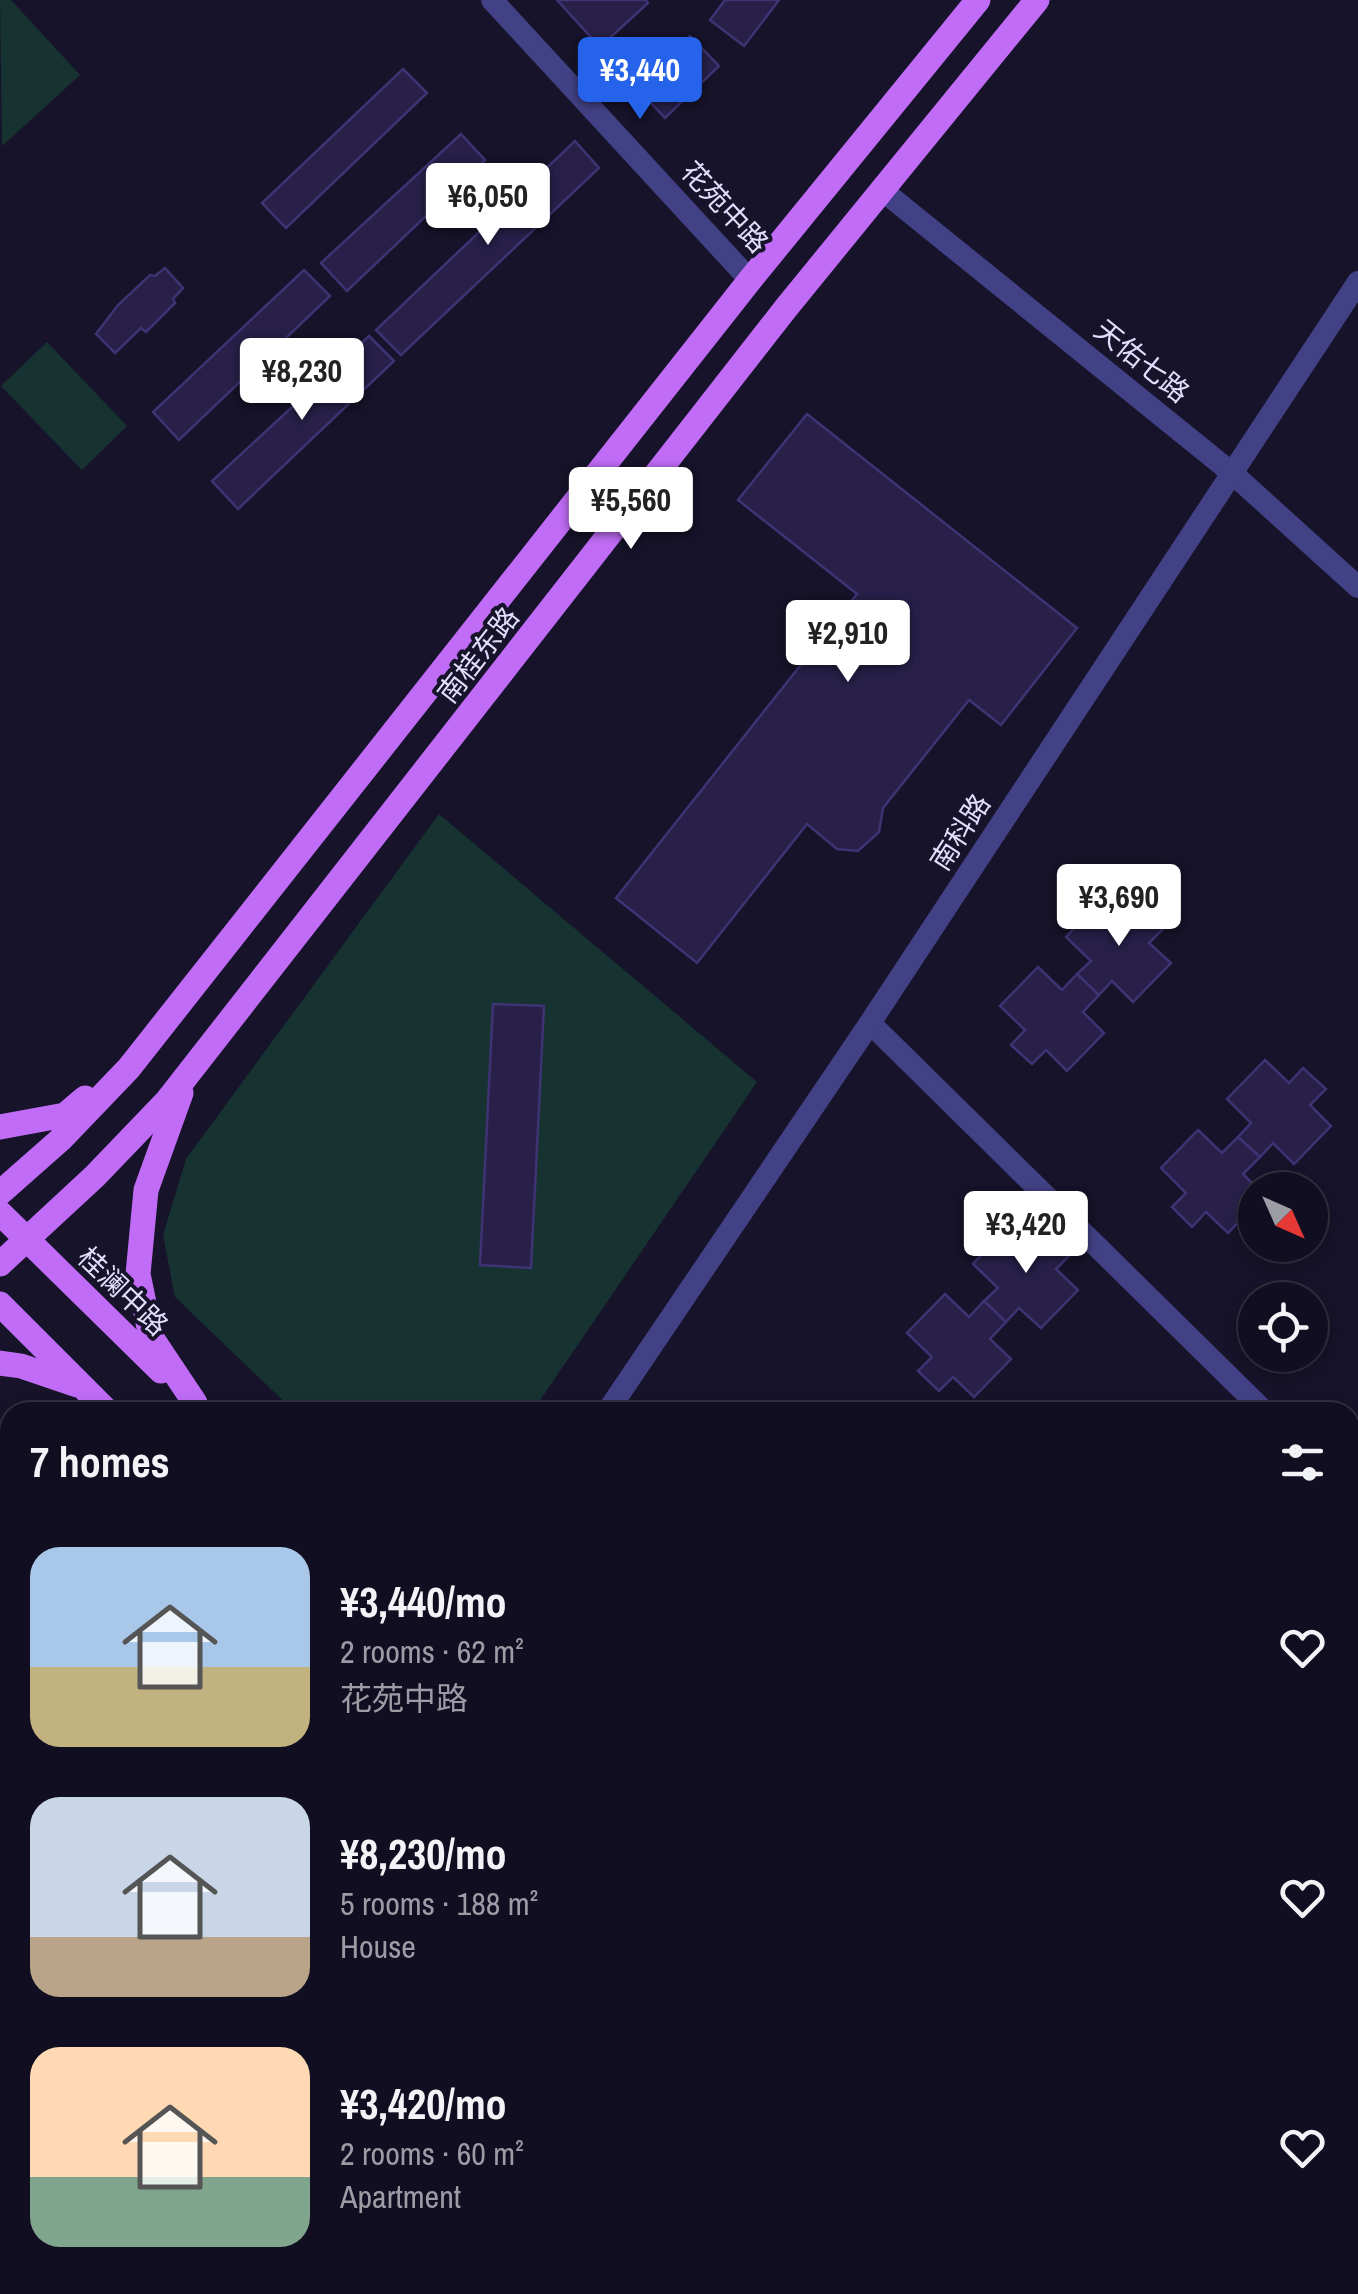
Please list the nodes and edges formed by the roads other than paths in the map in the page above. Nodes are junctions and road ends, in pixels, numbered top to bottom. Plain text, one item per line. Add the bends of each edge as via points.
1 (492, 0) edge
2 (978, 0) edge
3 (1037, 0) edge
4 (882, 190) junction
5 (750, 280) junction
6 (1358, 282) edge
7 (1232, 473) junction
8 (1358, 587) edge
9 (870, 1023) junction
10 (140, 1054) junction
11 (188, 1074) junction
12 (0, 1127) edge
13 (0, 1194) edge
14 (0, 1213) edge
15 (27, 1240) junction
16 (0, 1264) edge
17 (0, 1304) edge
18 (0, 1363) edge
19 (81, 1386) junction
20 (98, 1402) edge
21 (194, 1402) edge
22 (196, 1402) edge
23 (613, 1402) edge
24 (1255, 1402) edge

1 - 5 street, 花苑中路
2 - 5 main road, 南桂东路
3 - 4 main road, 南桂东路
4 - 7 street, 天佑七路
4 - 11 main road, 南桂东路
5 - 10 main road, 南桂东路
6 - 7 street, 南科路
7 - 8 street, 天佑七路
7 - 9 street, 南科路
9 - 23 street, 南科路
9 - 24 street
10 - 12 main road via 64,1115
10 - 13 main road, 南桂东路
11 - 15 main road, 南桂东路
11 - 22 main road via 146,1190 138,1274 151,1337
14 - 15 main road, 桂澜中路
15 - 16 main road, 南桂东路
15 - 21 main road, 桂澜中路
17 - 19 main road
18 - 19 main road
19 - 20 main road

